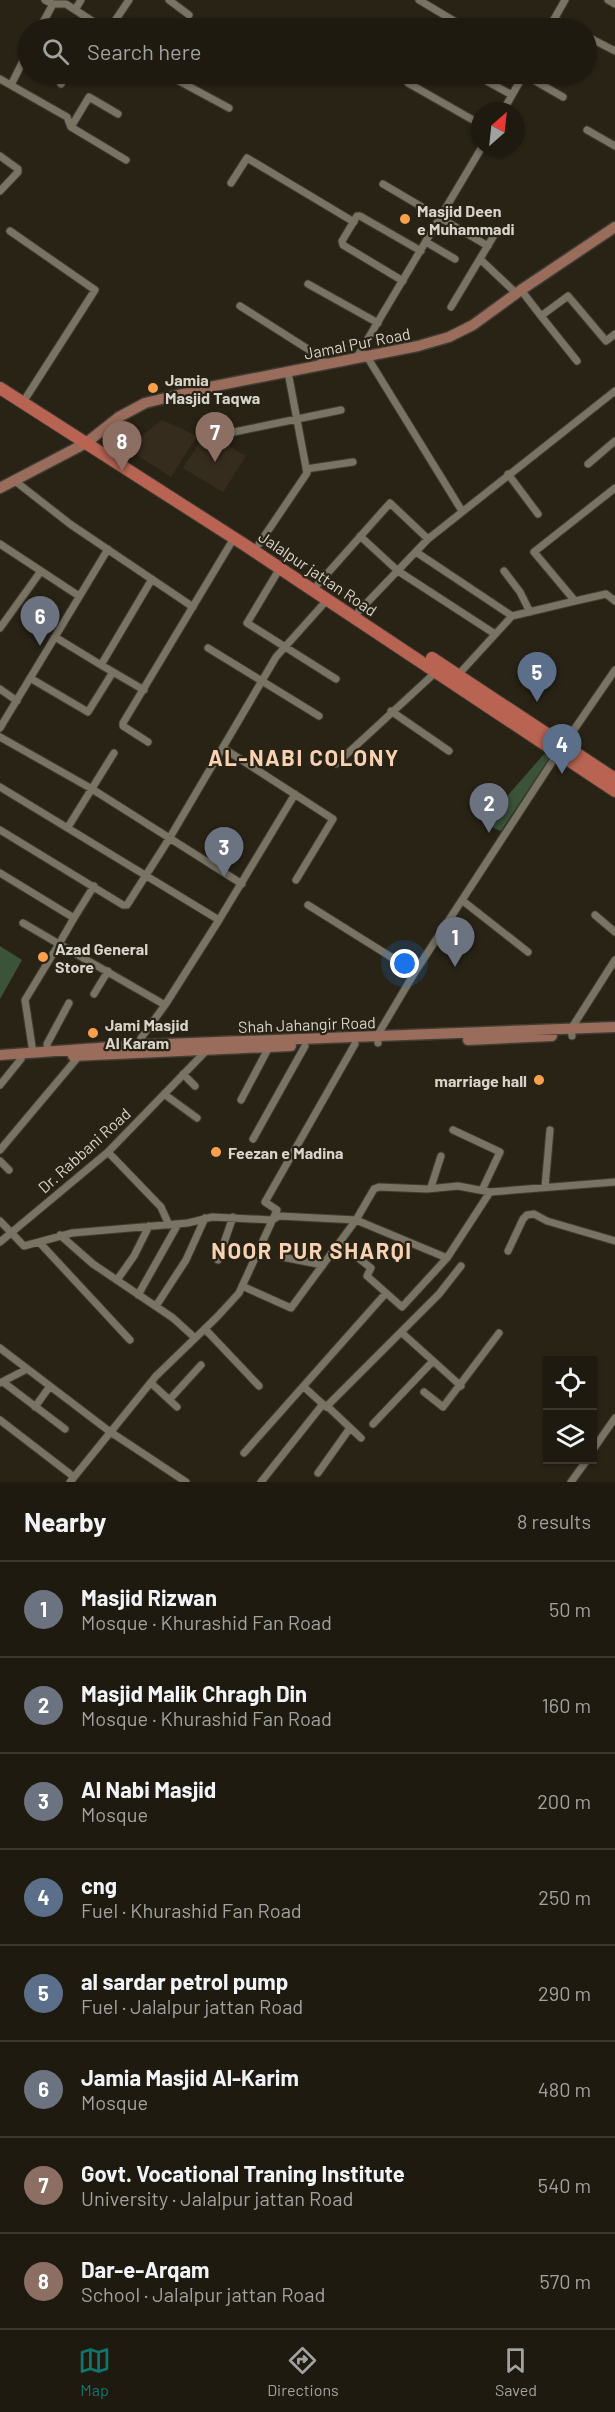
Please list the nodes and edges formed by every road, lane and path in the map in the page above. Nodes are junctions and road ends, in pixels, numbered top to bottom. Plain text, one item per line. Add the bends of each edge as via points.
1 (45, 0) edge
2 (81, 0) edge
3 (129, 0) edge
4 (169, 0) edge
5 (419, 0) edge
6 (565, 0) edge
7 (608, 0) edge
8 (53, 4) junction
9 (615, 4) edge
10 (75, 10) junction
11 (189, 15) dead end
12 (45, 18) edge
13 (86, 18) edge
14 (117, 18) edge
15 (449, 18) edge
16 (555, 18) edge
17 (597, 42) edge
18 (615, 51) edge
19 (18, 71) edge
20 (0, 79) edge
21 (185, 84) edge
22 (410, 84) edge
23 (492, 84) edge
24 (518, 84) edge
25 (540, 84) edge
26 (11, 85) junction
27 (512, 95) junction
28 (563, 97) dead end
29 (508, 102) edge
30 (229, 108) dead end
31 (118, 114) dead end
32 (471, 119) edge
33 (71, 127) junction
34 (587, 130) dead end
35 (615, 146) edge
36 (0, 156) edge
37 (477, 156) edge
38 (126, 160) dead end
39 (231, 183) dead end
40 (383, 184) dead end
41 (0, 191) edge
42 (440, 218) junction
43 (354, 222) junction
44 (615, 227) edge
45 (10, 231) dead end
46 (496, 232) dead end
47 (426, 242) junction
48 (488, 246) junction
49 (421, 252) junction
50 (455, 259) dead end
51 (480, 259) junction
52 (403, 281) junction
53 (309, 284) dead end
54 (519, 292) junction
55 (240, 306) dead end
56 (451, 307) dead end
57 (541, 316) junction
58 (378, 323) junction
59 (615, 334) edge
60 (362, 356) junction
61 (577, 361) dead end
62 (326, 363) junction
63 (288, 372) junction
64 (0, 379) edge
65 (0, 388) edge
66 (614, 394) edge
67 (27, 396) junction
68 (340, 410) dead end
69 (297, 419) junction
70 (229, 434) dead end
71 (89, 441) junction
72 (615, 441) edge
73 (353, 462) dead end
74 (588, 464) dead end
75 (306, 469) junction
76 (508, 474) junction
77 (15, 481) junction
78 (0, 488) edge
79 (615, 488) edge
80 (462, 511) junction
81 (538, 514) dead end
82 (360, 537) junction
83 (428, 539) junction
84 (247, 541) junction
85 (0, 544) edge
86 (108, 549) junction
87 (416, 552) junction
88 (280, 568) junction
89 (41, 571) junction
90 (398, 571) junction
91 (504, 571) dead end
92 (152, 579) junction
93 (318, 584) junction
94 (79, 596) junction
95 (327, 600) junction
96 (575, 601) junction
97 (615, 601) edge
98 (193, 607) junction
99 (350, 609) junction
100 (530, 612) junction
101 (512, 616) junction
102 (0, 628) edge
103 (495, 634) junction
104 (55, 637) junction
105 (285, 645) junction
106 (208, 648) dead end
107 (100, 665) junction
108 (615, 670) edge
109 (437, 671) junction
110 (113, 672) junction
111 (458, 675) junction
112 (30, 678) junction
113 (336, 679) dead end
114 (262, 680) junction
115 (0, 689) edge
116 (144, 690) junction
117 (17, 701) junction
118 (391, 711) junction
119 (509, 715) junction
120 (319, 716) dead end
121 (0, 728) edge
122 (0, 737) edge
123 (148, 742) dead end
124 (223, 748) junction
125 (560, 749) junction
126 (449, 751) dead end
127 (114, 753) dead end
128 (336, 764) dead end
129 (615, 779) edge
130 (0, 787) edge
131 (92, 789) junction
132 (615, 791) edge
133 (295, 794) junction
134 (68, 827) junction
135 (0, 830) edge
136 (169, 839) junction
137 (0, 873) edge
138 (145, 876) junction
139 (296, 880) dead end
140 (242, 884) junction
141 (94, 886) junction
142 (463, 901) junction
143 (308, 905) dead end
144 (595, 915) dead end
145 (74, 918) junction
146 (219, 920) junction
147 (23, 923) dead end
148 (615, 932) edge
149 (59, 944) junction
150 (528, 952) dead end
151 (615, 960) edge
152 (108, 971) junction
153 (415, 972) junction
154 (94, 994) dead end
155 (69, 1003) dead end
156 (165, 1005) junction
157 (615, 1028) edge
158 (571, 1032) junction
159 (615, 1035) edge
160 (378, 1039) junction
161 (355, 1044) junction
162 (139, 1045) junction
163 (305, 1046) junction
164 (269, 1047) junction
165 (207, 1050) junction
166 (48, 1051) junction
167 (33, 1053) junction
168 (0, 1055) edge
169 (79, 1056) junction
170 (21, 1059) junction
171 (0, 1061) edge
172 (183, 1074) junction
173 (0, 1085) edge
174 (195, 1086) dead end
175 (164, 1094) junction
176 (241, 1100) dead end
177 (197, 1118) dead end
178 (453, 1130) dead end
179 (550, 1130) dead end
180 (253, 1139) dead end
181 (0, 1150) edge
182 (108, 1152) junction
183 (441, 1156) dead end
184 (0, 1161) edge
185 (9, 1170) dead end
186 (615, 1182) edge
187 (544, 1187) junction
188 (430, 1188) junction
189 (482, 1190) junction
190 (490, 1192) junction
191 (233, 1217) junction
192 (205, 1218) junction
193 (272, 1220) junction
194 (356, 1220) junction
195 (0, 1221) edge
196 (173, 1224) junction
197 (149, 1227) junction
198 (12, 1233) junction
199 (60, 1235) junction
200 (615, 1241) edge
201 (0, 1242) edge
202 (39, 1242) junction
203 (339, 1243) junction
204 (508, 1251) dead end
205 (282, 1257) dead end
206 (447, 1258) junction
207 (218, 1260) dead end
208 (323, 1265) junction
209 (461, 1266) dead end
210 (117, 1280) junction
211 (242, 1286) junction
212 (386, 1293) junction
213 (138, 1295) junction
214 (156, 1306) junction
215 (205, 1329) junction
216 (401, 1332) junction
217 (499, 1333) dead end
218 (195, 1338) junction
219 (130, 1340) dead end
220 (0, 1347) edge
221 (433, 1361) junction
222 (201, 1365) dead end
223 (27, 1369) junction
224 (1, 1383) edge
225 (151, 1383) junction
226 (50, 1386) junction
227 (259, 1386) dead end
228 (461, 1386) junction
229 (304, 1387) junction
230 (424, 1392) dead end
231 (170, 1399) junction
232 (325, 1405) junction
233 (35, 1407) junction
234 (177, 1407) dead end
235 (615, 1418) edge
236 (0, 1420) edge
237 (373, 1424) dead end
238 (350, 1428) junction
239 (65, 1429) dead end
240 (109, 1431) junction
241 (361, 1438) dead end
242 (597, 1444) edge
243 (244, 1453) dead end
244 (583, 1464) edge
245 (318, 1473) dead end
246 (72, 1480) edge
247 (186, 1482) edge
248 (261, 1482) edge
249 (571, 1482) edge

1 - 8 street
2 - 10 street
3 - 14 street
4 - 11 street
5 - 15 street
6 - 16 street
7 - 9 street
8 - 10 street via 66,4
8 - 12 street
10 - 13 street
17 - 18 street
19 - 26 street
20 - 26 street
21 - 30 street
22 - 32 street
23 - 27 street
24 - 27 street
25 - 28 street
26 - 33 street via 67,117
27 - 29 street
31 - 33 street via 89,97
33 - 38 street
34 - 35 street
36 - 41 street via 18,172
37 - 42 street
39 - 43 street via 247,158
40 - 42 street
42 - 47 street
42 - 48 street
43 - 49 street via 360,216
43 - 52 street via 343,245
44 - 54 street, Jamal Pur Road
45 - 67 street via 94,290
46 - 48 street
47 - 49 street
47 - 50 street
48 - 51 street
49 - 52 street
51 - 54 street
51 - 56 street
52 - 58 street
53 - 58 street
54 - 57 street
54 - 60 street, Jamal Pur Road via 449,337
55 - 62 street
57 - 59 street via 568,296 606,341
57 - 61 street
58 - 60 street
60 - 62 street, Jamal Pur Road
60 - 80 street
62 - 63 street, Jamal Pur Road
63 - 69 street
63 - 71 street, Jamal Pur Road via 145,403 119,417
64 - 67 main road, Jalalpur jattan Road
65 - 71 main road, Jalalpur jattan Road
66 - 76 street
67 - 71 main road, Jalalpur jattan Road
68 - 69 street
69 - 70 street
69 - 75 street
71 - 77 street, Jamal Pur Road
71 - 84 main road, Jalalpur jattan Road
72 - 74 street
73 - 75 street
75 - 84 street via 307,473
76 - 80 street
76 - 81 street
77 - 78 street, Jamal Pur Road
77 - 86 street
79 - 96 street via 534,552
80 - 83 street
82 - 83 street via 390,503
82 - 90 street
82 - 93 street
83 - 87 street
84 - 88 main road, Jalalpur jattan Road
84 - 93 main road, Jalalpur jattan Road
84 - 98 street
85 - 89 street
86 - 92 street
86 - 94 street
87 - 90 street
87 - 101 street
88 - 95 main road, Jalalpur jattan Road
88 - 105 street via 247,623
89 - 94 street
89 - 102 street
90 - 99 street
90 - 103 street
91 - 100 street
92 - 98 street
92 - 107 street
93 - 99 main road, Jalalpur jattan Road
94 - 104 street
95 - 99 main road, Jalalpur jattan Road
95 - 105 street
96 - 97 street via 606,594
96 - 100 street
98 - 116 street
99 - 109 main road, Jalalpur jattan Road
99 - 111 main road, Jalalpur jattan Road
100 - 101 street
101 - 103 street
103 - 111 street
104 - 107 street
104 - 112 street
105 - 113 street
105 - 114 street
106 - 114 street
107 - 110 street
108 - 125 street
109 - 118 street
109 - 119 main road, Jalalpur jattan Road
110 - 112 street via 88,712
110 - 116 street
111 - 119 main road, Jalalpur jattan Road
112 - 117 street
114 - 120 street
114 - 124 street
115 - 117 street
116 - 123 street via 123,726
117 - 121 street
118 - 126 street
118 - 128 street
119 - 125 main road, Jalalpur jattan Road
122 - 131 street
124 - 133 street
124 - 136 street
125 - 129 main road, Jalalpur jattan Road
125 - 132 main road, Jalalpur jattan Road
125 - 142 street
127 - 131 street
130 - 134 street
131 - 134 street
131 - 136 street
133 - 139 street via 333,819
133 - 140 street
134 - 138 street
135 - 141 street
136 - 138 street
136 - 140 street
137 - 145 street
138 - 141 street via 127,905
138 - 146 street
140 - 146 street
141 - 145 street
142 - 150 street
142 - 153 street
143 - 153 street
144 - 148 street
145 - 149 street
146 - 156 street
147 - 149 street
149 - 152 street
149 - 167 street via 26,1000
151 - 158 street
152 - 154 street
152 - 156 street
153 - 160 street
155 - 166 street via 47,1044
156 - 162 street
157 - 158 street
158 - 159 street
158 - 160 street
160 - 161 street, Shah Jahangir Road
160 - 162 street, Shah Jahangir Road
161 - 163 street, Shah Jahangir Road
161 - 193 street via 265,1202 277,1210
162 - 166 street, Shah Jahangir Road
163 - 164 street, Shah Jahangir Road
163 - 180 street
164 - 165 street, Shah Jahangir Road
164 - 176 street
165 - 169 street, Shah Jahangir Road
165 - 172 street, Dr. Rabbani Road
166 - 167 street, Shah Jahangir Road
167 - 168 street, Shah Jahangir Road
169 - 170 street, Shah Jahangir Road
169 - 181 street
170 - 171 street, Shah Jahangir Road
170 - 173 street
172 - 174 street
172 - 175 street, Dr. Rabbani Road
175 - 177 street
175 - 182 street, Dr. Rabbani Road
178 - 189 street via 500,1152
179 - 187 street
182 - 196 street
182 - 198 street, Dr. Rabbani Road
183 - 188 street
184 - 185 street
186 - 187 street
187 - 190 street
188 - 189 street via 458,1185
188 - 194 street via 376,1188
189 - 190 street
190 - 206 street
191 - 192 street
191 - 193 street
191 - 207 street
192 - 196 street
192 - 214 street via 186,1260
193 - 194 street via 279,1216
193 - 211 street
194 - 203 street
194 - 206 street
195 - 198 street
196 - 197 street
196 - 213 street
197 - 199 street
197 - 210 street
198 - 201 street, Dr. Rabbani Road
198 - 202 street via 24,1246
199 - 202 street
199 - 210 street
200 - 204 street via 534,1214 523,1219
202 - 219 street
203 - 208 street
203 - 212 street via 371,1268 367,1276
205 - 208 street
206 - 212 street via 402,1307
208 - 211 street via 291,1308
209 - 216 street
210 - 213 street
211 - 215 street
212 - 229 street
213 - 214 street
214 - 218 street
215 - 218 street
215 - 227 street
216 - 221 street
216 - 232 street
217 - 228 street
218 - 225 street
220 - 223 street
221 - 228 street
221 - 237 street
222 - 231 street
223 - 224 street
223 - 226 street
224 - 233 street
225 - 231 street
225 - 240 street
226 - 233 street
226 - 240 street
228 - 230 street via 443,1407
229 - 232 street
229 - 243 street
231 - 234 street
232 - 238 street
232 - 248 street
233 - 239 street
235 - 242 street
236 - 246 street
238 - 241 street
238 - 245 street
240 - 246 street
240 - 247 street
244 - 249 street

